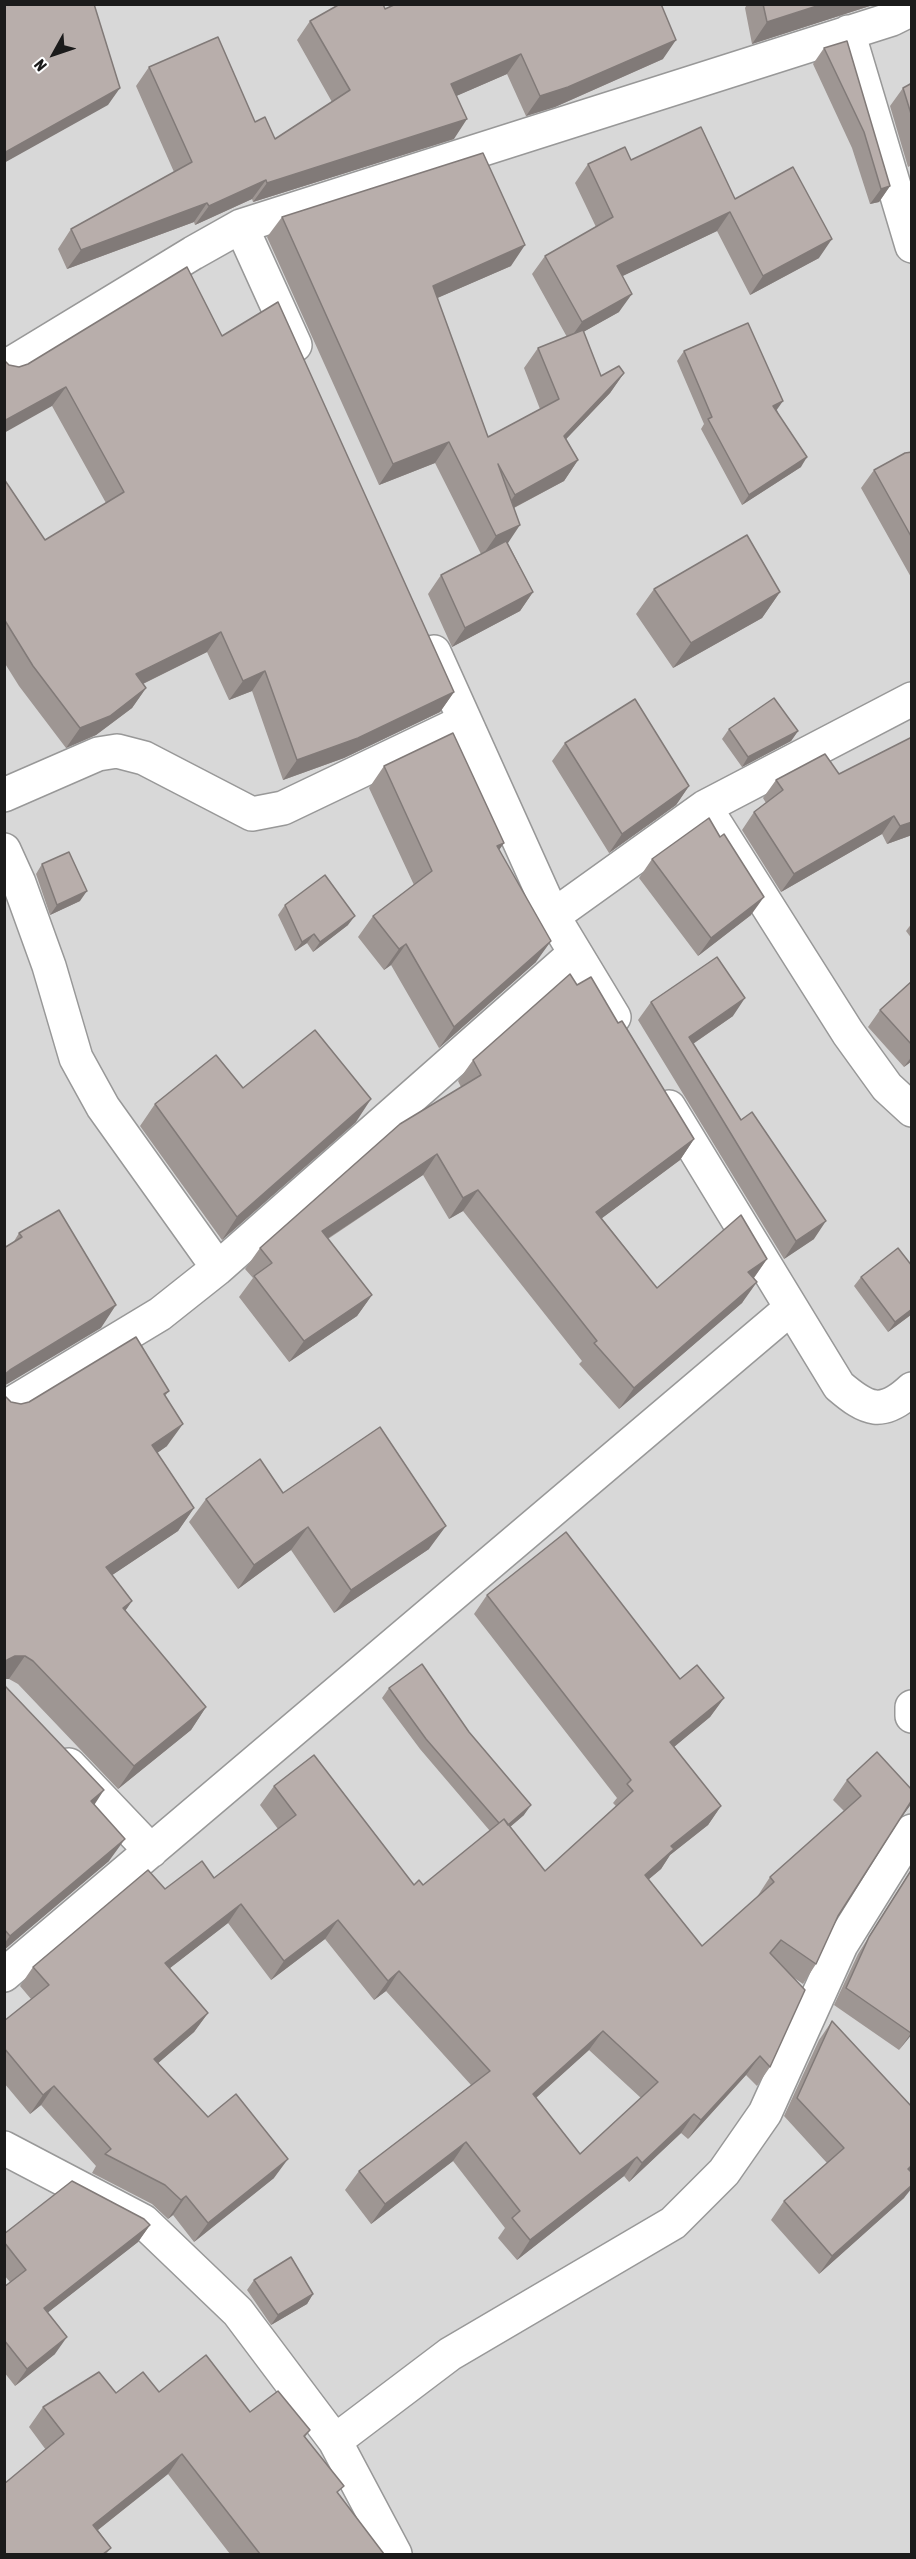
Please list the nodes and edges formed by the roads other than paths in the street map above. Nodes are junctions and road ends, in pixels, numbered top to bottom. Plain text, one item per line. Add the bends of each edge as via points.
1 (896, 11) edge
2 (848, 32) junction
3 (241, 226) junction
4 (912, 246) edge
5 (4, 368) edge
6 (309, 376) edge
7 (421, 624) edge
8 (912, 699) edge
9 (465, 721) junction
10 (4, 795) edge
11 (705, 807) junction
12 (4, 850) edge
13 (553, 916) junction
14 (575, 953) junction
15 (630, 1044) edge
16 (655, 1085) edge
17 (912, 1110) edge
18 (218, 1268) junction
19 (790, 1308) junction
20 (906, 1406) edge
21 (4, 1408) edge
22 (912, 1707) edge
23 (912, 1716) edge
24 (45, 1740) edge
25 (912, 1831) edge
26 (151, 1851) junction
27 (4, 1975) edge
28 (4, 2148) edge
29 (335, 2440) junction
30 (395, 2554) edge

1 - 2 street
2 - 3 street
2 - 4 street
3 - 5 street
3 - 6 street
7 - 9 street
8 - 11 street
9 - 10 street via 283,808 252,814 144,758 117,751 98,754
9 - 13 street
11 - 13 street
11 - 17 street via 848,1033 887,1087
12 - 18 street via 49,966 76,1058 103,1107
13 - 14 street
14 - 15 street
14 - 18 street
16 - 19 street
18 - 21 street via 160,1314
19 - 20 street via 839,1386 873,1407
19 - 26 street
22 - 23 street
24 - 26 street
25 - 29 street via 841,1945 765,2113 724,2172 673,2223 450,2354
26 - 27 street
28 - 29 street via 143,2221 238,2312
29 - 30 street

